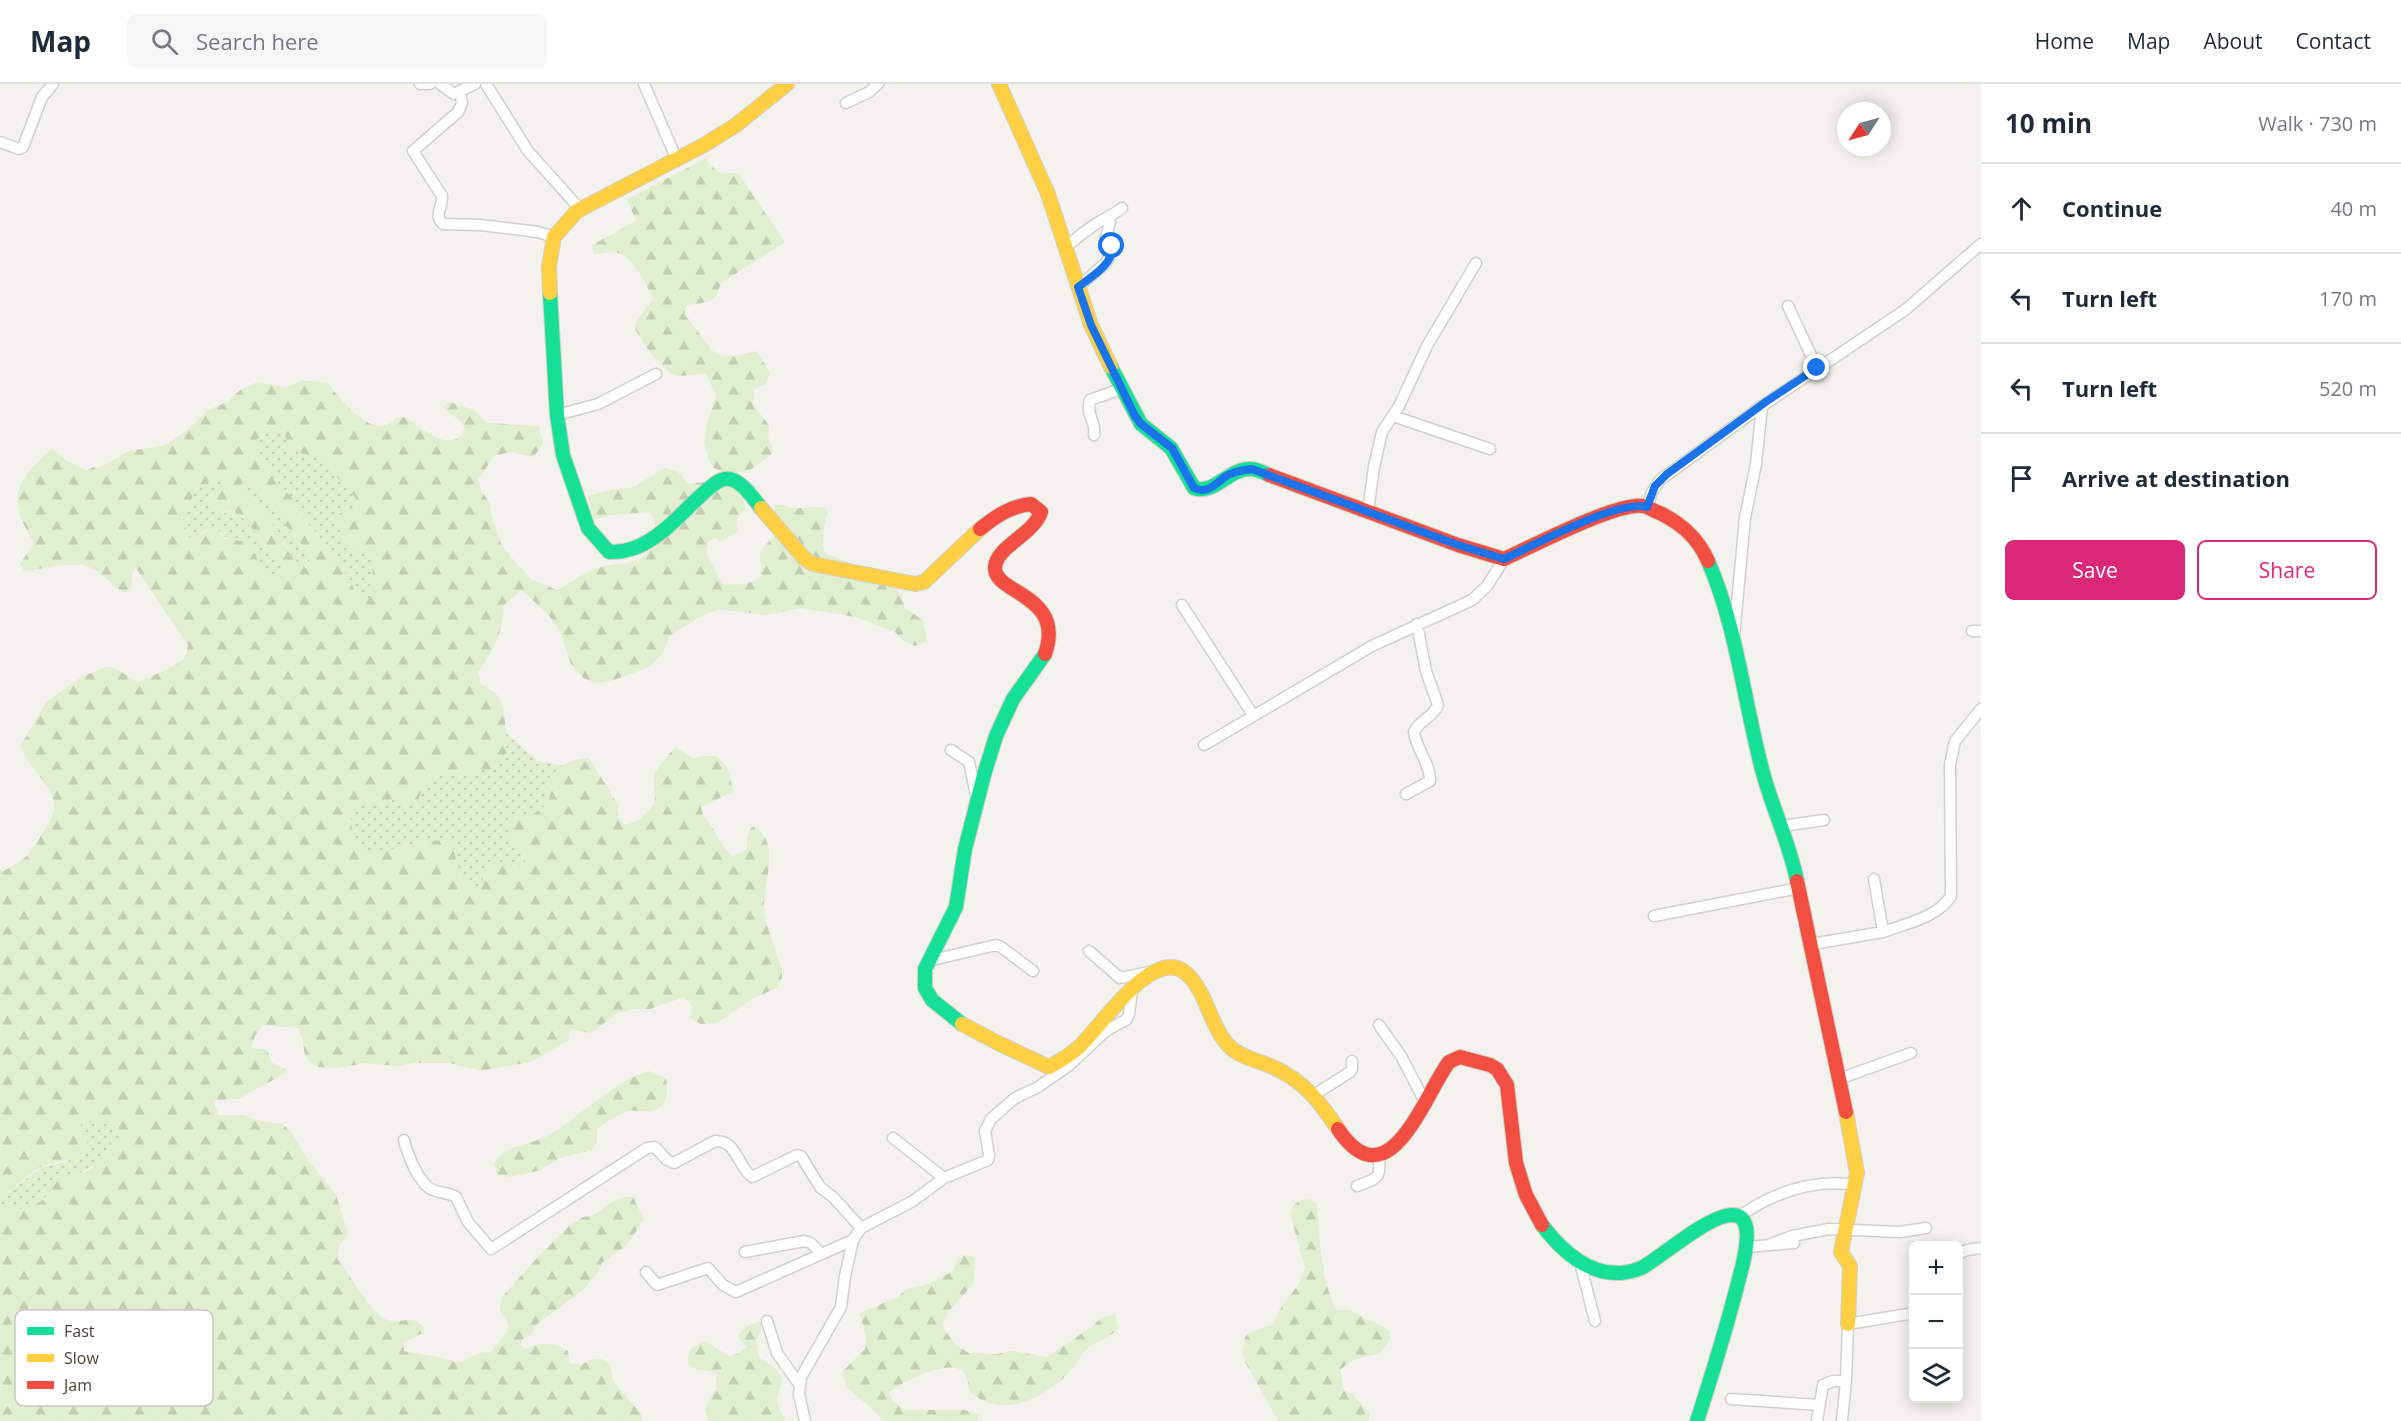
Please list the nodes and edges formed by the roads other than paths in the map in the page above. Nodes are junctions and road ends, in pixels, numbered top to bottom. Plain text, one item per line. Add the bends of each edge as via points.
1 (52, 84) edge
2 (420, 84) edge
3 (430, 84) edge
4 (440, 84) edge
5 (475, 84) edge
6 (486, 84) edge
7 (644, 84) edge
8 (787, 84) edge
9 (878, 84) edge
10 (999, 84) edge
11 (460, 91) junction
12 (846, 103) dead end
13 (0, 142) edge
14 (677, 160) junction
15 (1122, 208) dead end
16 (580, 209) junction
17 (1108, 219) junction
18 (554, 237) junction
19 (1065, 248) junction
20 (1980, 248) edge
21 (1476, 263) dead end
22 (1078, 287) junction
23 (1788, 306) dead end
24 (1817, 368) junction
25 (656, 374) dead end
26 (1121, 389) junction
27 (1763, 405) junction
28 (557, 414) junction
29 (1393, 416) junction
30 (1094, 435) dead end
31 (1490, 449) dead end
32 (1647, 507) junction
33 (1368, 511) junction
34 (1504, 559) junction
35 (1182, 605) dead end
36 (1418, 624) junction
37 (1734, 645) junction
38 (1981, 709) edge
39 (1253, 715) junction
40 (1204, 745) dead end
41 (951, 750) dead end
42 (1406, 794) dead end
43 (977, 801) junction
44 (1824, 820) dead end
45 (1782, 826) junction
46 (1874, 879) dead end
47 (1799, 888) junction
48 (1654, 916) dead end
49 (1883, 932) junction
50 (1812, 944) junction
51 (1089, 951) dead end
52 (928, 961) junction
53 (1033, 971) dead end
54 (1152, 971) junction
55 (1132, 991) junction
56 (1379, 1025) dead end
57 (1911, 1053) dead end
58 (1352, 1061) dead end
59 (1839, 1078) junction
60 (1314, 1095) junction
61 (1426, 1104) junction
62 (893, 1138) dead end
63 (404, 1140) dead end
64 (1379, 1155) junction
65 (944, 1178) junction
66 (1856, 1185) junction
67 (1357, 1186) dead end
68 (1738, 1217) junction
69 (861, 1228) junction
70 (1926, 1228) dead end
71 (1845, 1230) junction
72 (853, 1240) junction
73 (1794, 1243) dead end
74 (1771, 1244) junction
75 (1746, 1247) junction
76 (1981, 1248) edge
77 (745, 1252) dead end
78 (1963, 1252) edge
79 (821, 1254) junction
80 (1580, 1262) junction
81 (646, 1272) dead end
82 (1909, 1314) edge
83 (767, 1321) dead end
84 (1595, 1321) dead end
85 (1848, 1324) junction
86 (1846, 1381) junction
87 (799, 1384) junction
88 (1731, 1399) dead end
89 (1819, 1405) junction
90 (805, 1421) edge
91 (1697, 1421) edge
92 (1817, 1421) edge
93 (1842, 1421) edge

1 - 13 street via 42,97 23,147
2 - 3 street
4 - 11 street via 450,93
5 - 11 street
6 - 16 street via 528,151
7 - 14 street
8 - 14 street via 736,125
9 - 12 street
10 - 19 street via 1030,150
11 - 18 street via 462,103 458,112 413,151 442,196 439,220 443,224 481,225
14 - 16 street
15 - 17 street
16 - 18 street
17 - 19 street
17 - 22 street via 1106,237 1113,250 1107,263
18 - 28 street via 549,267
19 - 22 street
20 - 24 street via 1905,310
21 - 29 street via 1427,346
22 - 26 street
23 - 24 street
24 - 27 street
25 - 28 street via 598,404
26 - 30 street via 1090,400
26 - 33 street via 1141,424 1172,448 1194,488 1200,491 1208,490 1228,475 1252,469
27 - 32 street via 1660,480
27 - 37 street via 1745,518
28 - 43 street via 563,455 583,519 594,538 609,552 625,552 667,530 712,484 727,478 741,484 813,564 915,584 924,582 998,515 1029,502 1039,508 1041,516 1035,525 1001,554 994,566 1003,584 1027,595 1039,607 1049,629 1047,648 1003,719 982,774
29 - 31 street
29 - 33 street via 1382,432
32 - 34 street via 1598,516
32 - 37 street via 1690,532 1704,551
33 - 34 street
34 - 36 street via 1487,586 1472,600
35 - 39 street
36 - 39 street
36 - 42 street via 1426,671 1438,705 1414,732 1430,781
37 - 45 street via 1763,774
38 - 49 street via 1955,741 1950,765 1951,896 1934,913
39 - 40 street
41 - 43 street via 969,762
43 - 52 street via 954,913
44 - 45 street
45 - 47 street
46 - 49 street
47 - 48 street
47 - 50 street
49 - 50 street
50 - 59 street
51 - 54 street via 1120,978
52 - 53 street via 996,945
52 - 55 street via 925,988 937,1005 977,1033 1049,1067 1075,1052
54 - 55 street
54 - 60 street via 1170,966 1189,975 1231,1049 1294,1077
55 - 65 street via 1126,1020 1107,1030 1066,1067 1015,1098 991,1119 985,1131 988,1160
56 - 61 street via 1401,1056
57 - 59 street
58 - 60 street via 1350,1072
59 - 66 street via 1852,1139
60 - 64 street via 1352,1148 1363,1155
61 - 64 street via 1409,1132
61 - 80 street via 1449,1061 1458,1057 1499,1070 1508,1087 1513,1147 1523,1190 1545,1226 1566,1252
62 - 65 street
63 - 69 street via 426,1185 456,1197 468,1222 491,1250 647,1148 655,1147 674,1163 715,1141 728,1143 752,1177 801,1156 820,1187
64 - 67 street via 1380,1174
65 - 69 street via 913,1201
66 - 68 street via 1812,1184 1756,1204
66 - 71 street
68 - 75 street via 1748,1230
68 - 80 street via 1709,1222 1632,1272 1610,1273
69 - 72 street
70 - 71 street via 1900,1232
71 - 74 street via 1792,1236
71 - 85 street via 1841,1252 1850,1266
72 - 79 street
72 - 87 street via 842,1307
73 - 74 street
74 - 75 street
75 - 91 street via 1731,1313
76 - 78 street
77 - 79 street via 809,1241
79 - 81 street via 736,1292 723,1285 708,1268 657,1285
80 - 84 street
82 - 85 street
83 - 87 street via 777,1353
85 - 86 street
86 - 89 street via 1823,1385
86 - 93 street
87 - 90 street
88 - 89 street
89 - 92 street

